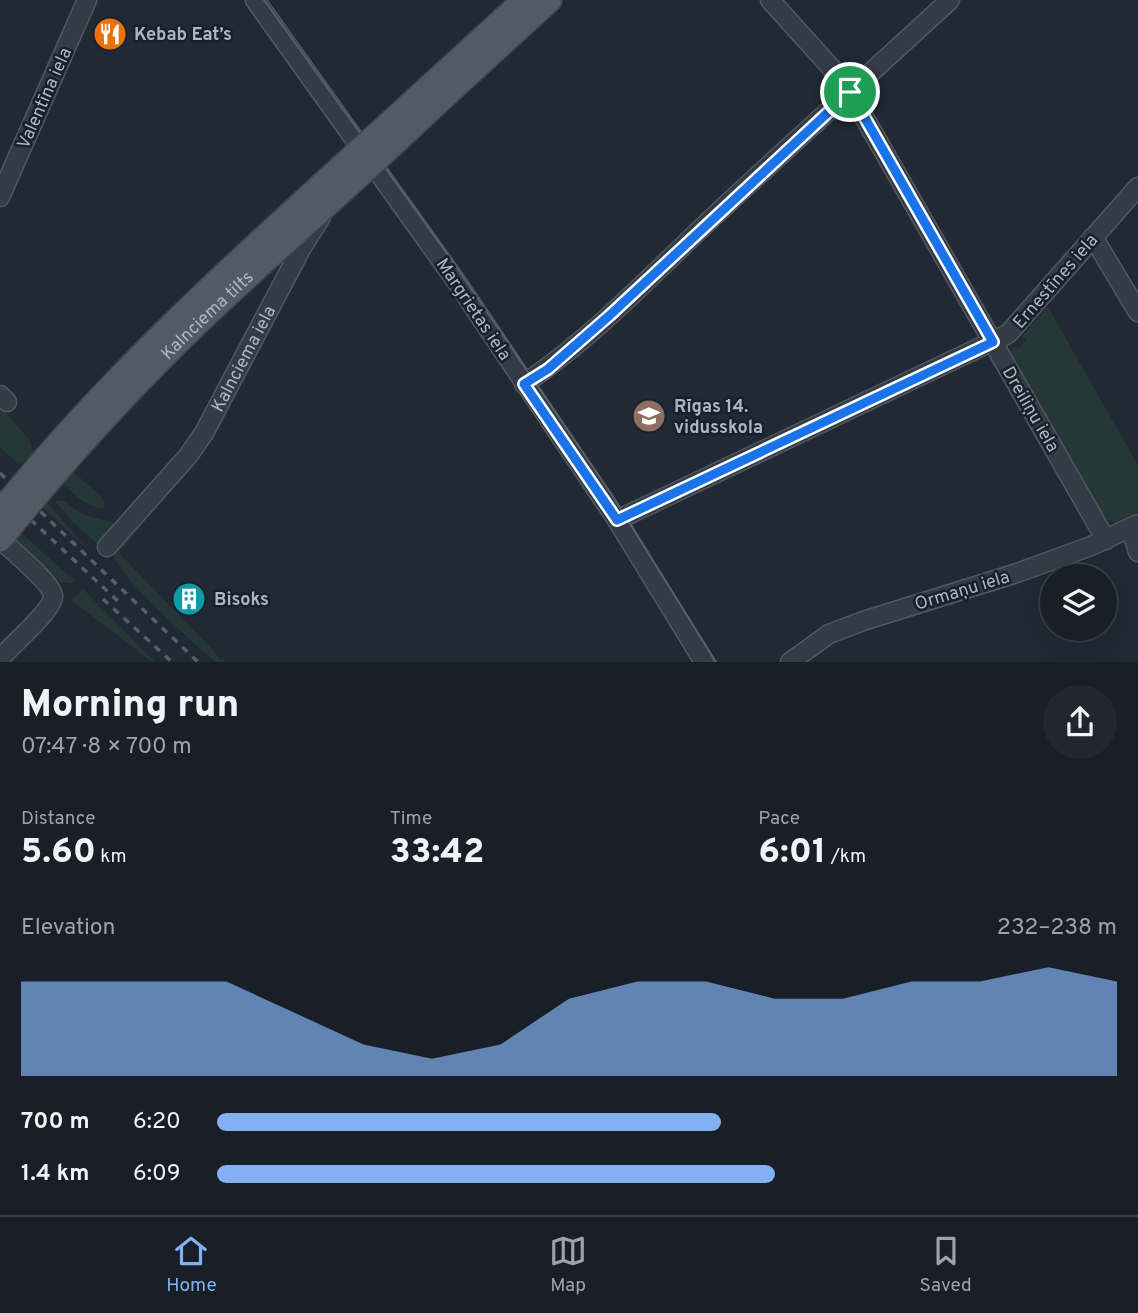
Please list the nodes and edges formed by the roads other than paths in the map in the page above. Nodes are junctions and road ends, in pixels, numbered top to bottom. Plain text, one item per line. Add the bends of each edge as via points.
1 (88, 0) edge
2 (524, 0) edge
3 (550, 0) edge
4 (770, 0) edge
5 (950, 0) edge
6 (260, 2) edge
7 (850, 92) junction
8 (426, 101) junction
9 (374, 166) junction
10 (1138, 187) edge
11 (0, 197) edge
12 (1093, 237) junction
13 (1138, 312) edge
14 (993, 342) junction
15 (524, 384) junction
16 (0, 512) edge
17 (617, 520) junction
18 (1135, 526) edge
19 (0, 540) edge
20 (1106, 540) junction
21 (107, 547) dead end
22 (1138, 552) edge
23 (0, 659) edge
24 (704, 662) edge
25 (790, 662) edge

1 - 11 street, Valentīna iela
2 - 8 main road
3 - 8 main road
4 - 7 street, Dreiliņu iela
5 - 7 street
6 - 9 street, Margrietas iela
7 - 14 street, Dreiliņu iela
7 - 15 street via 610,315
8 - 16 main road, Kalnciema tilts, bridge via 273,228 142,354
8 - 19 main road, Kalnciema tilts, bridge via 156,365
9 - 15 street, Margrietas iela
9 - 21 street, Kalnciema iela via 317,221 204,433
10 - 12 street, Ernestīnes iela
12 - 13 street
12 - 14 street, Ernestīnes iela via 1008,334
14 - 17 street, Ernestīnes iela
14 - 20 street, Dreiliņu iela
15 - 17 street, Margrietas iela
17 - 24 street, Margrietas iela
18 - 20 street, Ormaņu iela
18 - 22 street
19 - 23 street via 53,596 49,607
20 - 25 street, Ormaņu iela via 829,634

